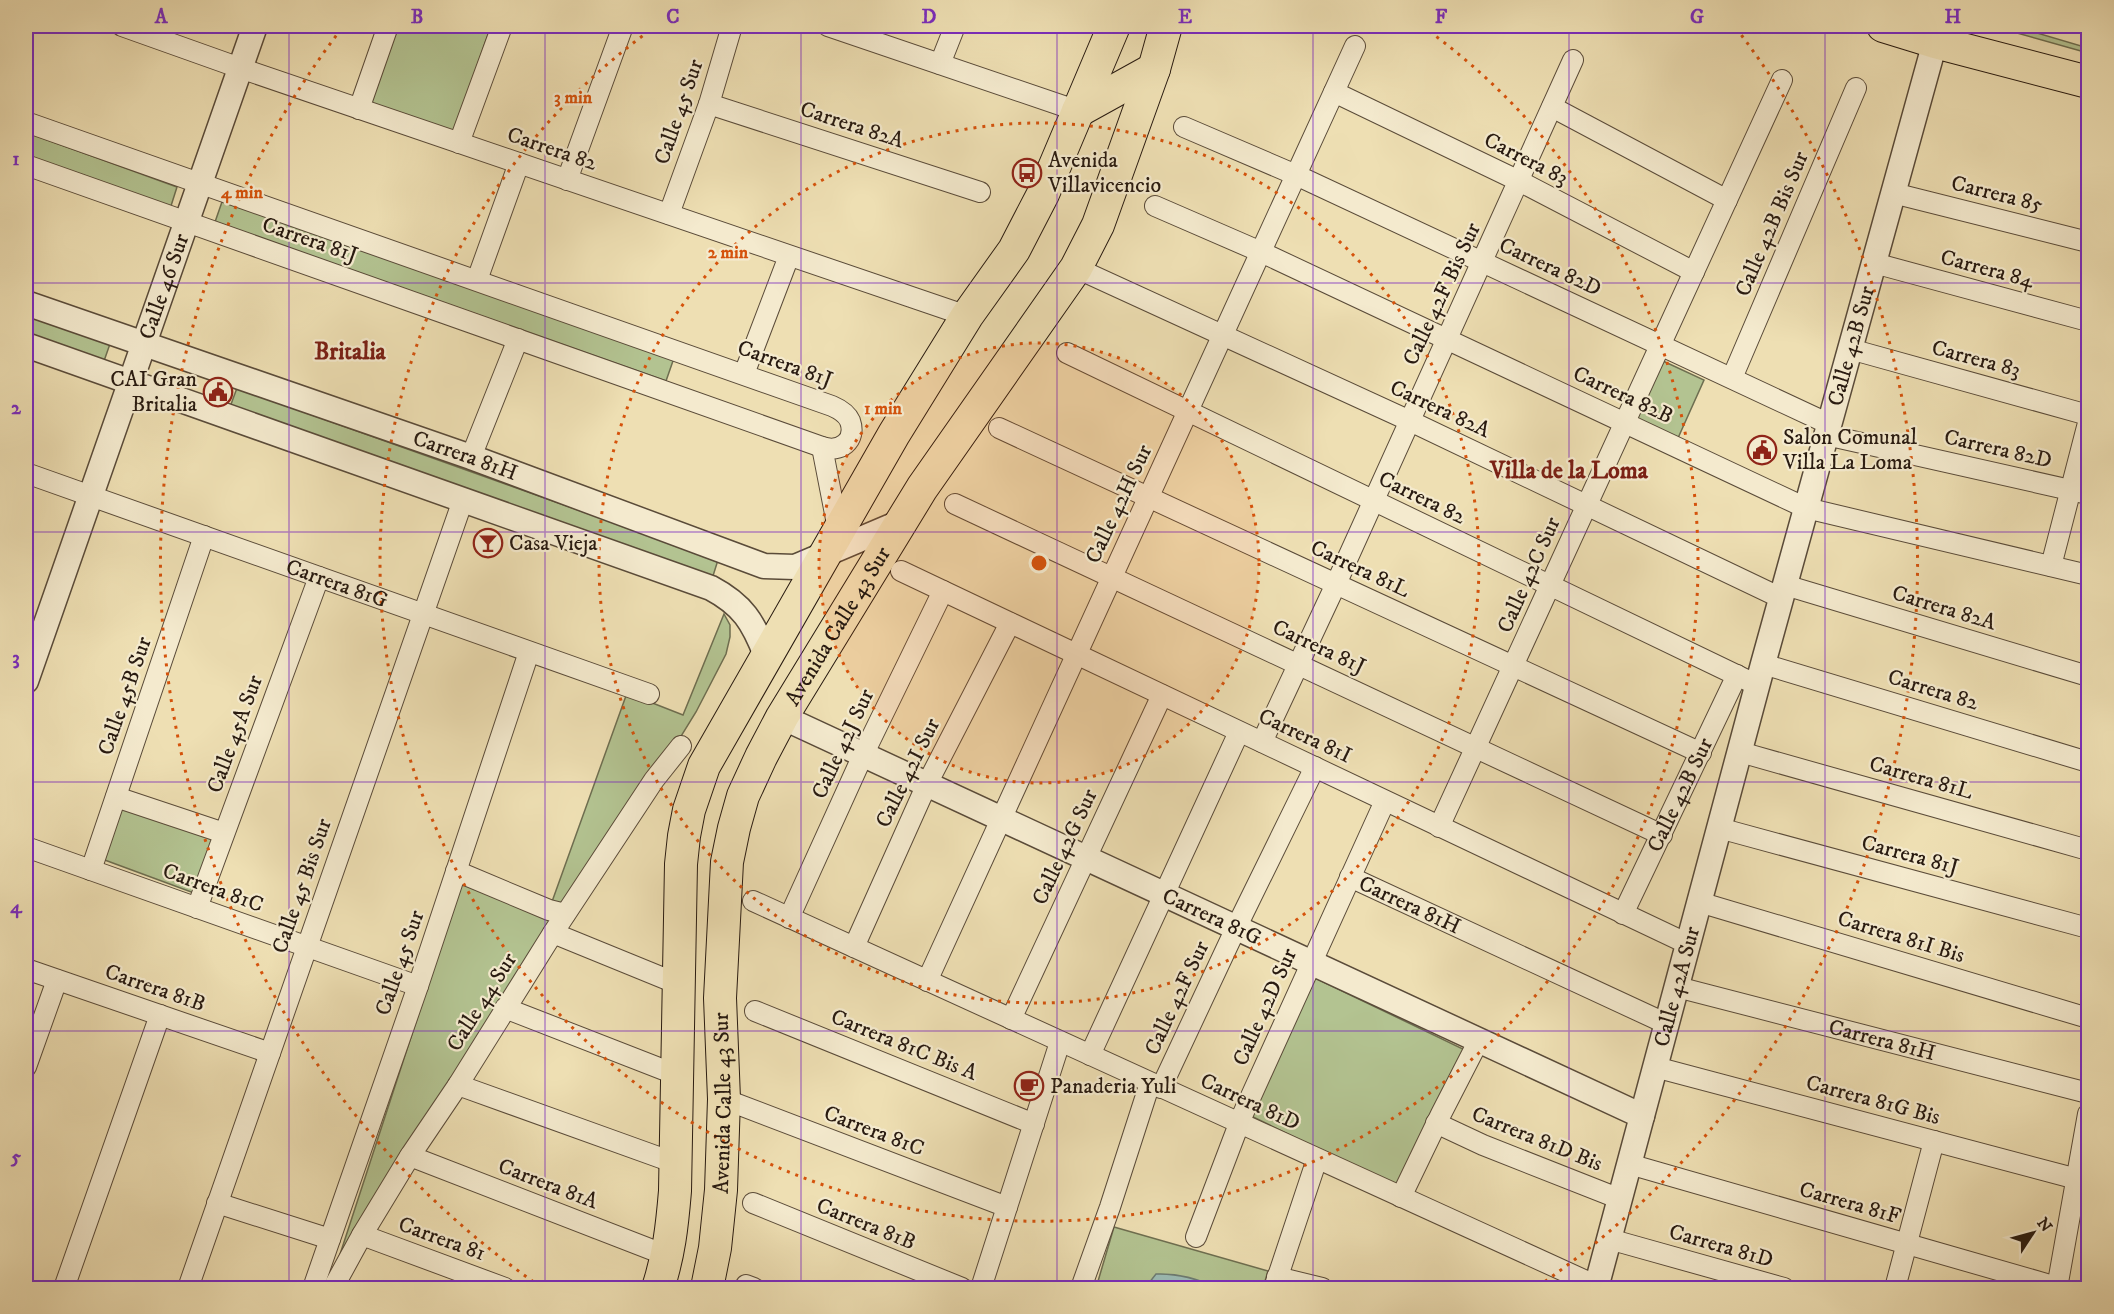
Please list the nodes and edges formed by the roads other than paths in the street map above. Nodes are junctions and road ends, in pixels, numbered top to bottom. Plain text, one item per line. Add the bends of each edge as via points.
1 (122, 26) edge
2 (255, 26) edge
3 (388, 26) edge
4 (502, 26) edge
5 (623, 26) edge
6 (732, 26) edge
7 (832, 26) edge
8 (955, 26) edge
9 (1114, 26) edge
10 (1166, 26) edge
11 (1883, 26) edge
12 (1935, 42) junction
13 (1355, 46) dead end
14 (1573, 60) dead end
15 (940, 64) junction
16 (240, 68) junction
17 (1155, 69) junction
18 (1782, 80) dead end
19 (2088, 82) edge
20 (1856, 88) dead end
21 (1334, 92) junction
22 (709, 104) junction
23 (1552, 107) junction
24 (359, 109) junction
25 (1078, 111) junction
26 (26, 122) edge
27 (1184, 127) dead end
28 (459, 143) junction
29 (519, 163) junction
30 (26, 165) edge
31 (1296, 175) junction
32 (567, 180) junction
33 (1519, 181) junction
34 (200, 183) junction
35 (980, 192) dead end
36 (1893, 193) junction
37 (1727, 200) junction
38 (1155, 206) dead end
39 (669, 214) junction
40 (186, 222) junction
41 (2088, 242) edge
42 (1261, 252) junction
43 (789, 255) junction
44 (1483, 262) junction
45 (1874, 263) junction
46 (1076, 268) junction
47 (1694, 272) junction
48 (477, 280) junction
49 (26, 303) edge
50 (967, 316) junction
51 (2088, 321) edge
52 (1222, 334) junction
53 (518, 339) junction
54 (1447, 340) junction
55 (26, 345) edge
56 (143, 345) junction
57 (1660, 345) junction
58 (1850, 349) junction
59 (1067, 353) dead end
60 (744, 374) junction
61 (1732, 378) junction
62 (131, 381) junction
63 (1188, 411) junction
64 (2088, 415) edge
65 (1410, 421) junction
66 (1624, 423) junction
67 (2088, 423) edge
68 (999, 428) dead end
69 (1828, 429) junction
70 (822, 447) junction
71 (471, 457) junction
72 (26, 473) edge
73 (2080, 492) edge
74 (91, 496) junction
75 (1149, 497) junction
76 (463, 500) junction
77 (1373, 501) junction
78 (955, 504) dead end
79 (1587, 505) junction
80 (1806, 508) junction
81 (901, 522) junction
82 (204, 536) junction
83 (831, 542) junction
84 (2051, 566) junction
85 (902, 571) dead end
86 (2088, 575) edge
87 (319, 577) junction
88 (1112, 577) junction
89 (1336, 584) junction
90 (1550, 585) junction
91 (804, 588) junction
92 (943, 591) junction
93 (1783, 592) junction
94 (423, 614) junction
95 (1011, 623) junction
96 (838, 626) junction
97 (529, 652) junction
98 (1077, 654) junction
99 (766, 655) junction
100 (1298, 664) junction
101 (1514, 667) junction
102 (1753, 675) junction
103 (2088, 676) edge
104 (26, 681) edge
105 (649, 694) dead end
106 (1162, 695) junction
107 (782, 717) junction
108 (1239, 732) junction
109 (1262, 742) junction
110 (681, 746) dead end
111 (1476, 747) junction
112 (1740, 752) junction
113 (1701, 753) junction
114 (864, 755) junction
115 (2088, 762) edge
116 (1315, 767) junction
117 (927, 784) junction
118 (116, 797) junction
119 (1385, 801) junction
120 (1002, 819) junction
121 (1439, 827) junction
122 (1719, 828) junction
123 (224, 833) junction
124 (1662, 835) junction
125 (26, 847) edge
126 (2088, 850) edge
127 (1086, 858) junction
128 (91, 870) junction
129 (456, 871) junction
130 (1350, 877) junction
131 (1164, 895) junction
132 (753, 901) dead end
133 (1699, 902) junction
134 (197, 908) junction
135 (566, 914) junction
136 (1623, 914) junction
137 (789, 918) junction
138 (1236, 928) junction
139 (2088, 928) edge
140 (553, 933) junction
141 (1688, 944) junction
142 (306, 947) junction
143 (854, 947) junction
144 (1311, 963) junction
145 (26, 969) edge
146 (57, 980) junction
147 (927, 981) junction
148 (678, 984) junction
149 (418, 986) junction
150 (1677, 987) junction
151 (505, 1008) junction
152 (755, 1011) dead end
153 (160, 1015) junction
154 (2088, 1018) edge
155 (1011, 1019) junction
156 (1667, 1024) junction
157 (1479, 1040) junction
158 (1060, 1042) junction
159 (270, 1053) junction
160 (1090, 1055) junction
161 (26, 1067) edge
162 (1655, 1067) junction
163 (677, 1075) junction
164 (458, 1085) junction
165 (1156, 1085) junction
166 (2088, 1093) edge
167 (724, 1099) junction
168 (2088, 1114) edge
169 (1642, 1116) junction
170 (1239, 1123) junction
171 (1436, 1123) junction
172 (1034, 1124) junction
173 (1934, 1141) junction
174 (410, 1156) junction
175 (1317, 1159) junction
176 (675, 1163) junction
177 (1629, 1164) junction
178 (2077, 1179) junction
179 (1401, 1197) junction
180 (1620, 1199) junction
181 (218, 1203) junction
182 (753, 1203) dead end
183 (1007, 1207) junction
184 (362, 1235) junction
185 (1196, 1237) dead end
186 (330, 1239) junction
187 (1609, 1239) junction
188 (1906, 1244) junction
189 (668, 1256) junction
190 (1276, 1283) edge
191 (1596, 1287) edge
192 (64, 1288) edge
193 (188, 1288) edge
194 (313, 1288) edge
195 (333, 1288) edge
196 (505, 1288) edge
197 (658, 1288) edge
198 (707, 1288) edge
199 (962, 1288) edge
200 (981, 1288) edge
201 (1081, 1288) edge
202 (1322, 1288) edge
203 (1784, 1288) edge
204 (1895, 1288) edge
205 (2057, 1288) edge

1 - 16 street, Carrera 82
2 - 16 street, Calle 46 Sur
3 - 24 street
4 - 28 street
5 - 32 street
6 - 22 street, Calle 45 Sur
7 - 15 street
8 - 15 street
9 - 25 main road, Avenida Calle 43 Sur
10 - 17 main road, Avenida Calle 43 Sur
11 - 12 main road
12 - 19 main road
12 - 36 street, Calle 42B Sur
13 - 21 street, Calle 42H Sur
14 - 23 street, Calle 42F Bis Sur
15 - 25 street
16 - 24 street, Carrera 82
16 - 34 street, Calle 46 Sur
17 - 25 main road
17 - 46 main road, Avenida Calle 43 Sur via 1098,225
18 - 37 street, Calle 42C Sur
20 - 61 street, Calle 42B Bis Sur
21 - 31 street, Calle 42H Sur
21 - 33 street, Carrera 83
22 - 35 street, Carrera 82A
22 - 39 street, Calle 45 Sur
23 - 33 street, Calle 42F Bis Sur
23 - 37 street
24 - 28 street, Carrera 82
25 - 50 main road, Avenida Calle 43 Sur via 1014,250
26 - 34 street, Carrera 81J
27 - 31 street, Carrera 82D
28 - 29 street, Carrera 82
29 - 32 street, Carrera 82
29 - 48 street
30 - 40 street, Carrera 81J
31 - 42 street, Calle 42H Sur
31 - 44 street, Carrera 82D
32 - 39 street, Carrera 82
33 - 44 street, Calle 42F Bis Sur
33 - 47 street, Carrera 83
34 - 40 street, Calle 46 Sur
34 - 48 street, Carrera 81J
36 - 41 street, Carrera 85
36 - 45 street, Calle 42B Sur
37 - 47 street, Calle 42C Sur
38 - 42 street, Carrera 82B
39 - 43 street, Carrera 82
40 - 53 street, Carrera 81J
40 - 56 street, Calle 46 Sur
42 - 52 street, Calle 42H Sur
42 - 54 street, Carrera 82B
43 - 50 street, Carrera 82
43 - 60 street
44 - 54 street, Calle 42F Bis Sur
44 - 57 street, Carrera 82D
45 - 51 street, Carrera 84
45 - 58 street, Calle 42B Sur
46 - 52 street, Carrera 82A
46 - 81 main road, Avenida Calle 43 Sur
47 - 57 street, Calle 42C Sur
48 - 60 street, Carrera 81J
49 - 56 street, Carrera 81H
50 - 83 main road, Avenida Calle 43 Sur
52 - 63 street, Calle 42H Sur
52 - 65 street, Carrera 82A
53 - 70 street, Carrera 81J
53 - 71 street
54 - 65 street, Calle 42F Bis Sur
54 - 66 street, Carrera 82B
55 - 62 street, Carrera 81H
56 - 62 street, Calle 46 Sur
56 - 71 street, Carrera 81H
57 - 61 street, Carrera 82D
57 - 66 street, Calle 42C Sur
58 - 64 street, Carrera 83
58 - 69 street, Calle 42B Sur
59 - 63 street, Carrera 82
60 - 70 street, Carrera 81J via 841,411 849,420 851,434 847,442 839,449
61 - 69 street, Carrera 82D
62 - 74 street, Calle 46 Sur
62 - 76 street, Carrera 81H
63 - 75 street, Calle 42H Sur
63 - 77 street, Carrera 82
65 - 77 street, Calle 42F Bis Sur
65 - 79 street, Carrera 82A
66 - 79 street, Calle 42C Sur
66 - 80 street, Carrera 82B
67 - 73 street
68 - 75 street, Carrera 81L
69 - 73 street, Carrera 82D
69 - 80 street, Calle 42B Sur
70 - 83 street
71 - 83 street, Carrera 81H via 764,566 795,567
72 - 74 street, Carrera 81G
73 - 84 street
74 - 82 street, Carrera 81G
74 - 104 street, Calle 46 Sur
75 - 88 street, Calle 42H Sur
75 - 89 street, Carrera 81L
76 - 94 street, Calle 45 Bis Sur
76 - 99 street, Carrera 81H via 711,588 739,606 749,618
77 - 89 street, Calle 42F Bis Sur
77 - 90 street, Carrera 82
78 - 88 street, Carrera 81J
79 - 90 street, Calle 42C Sur
79 - 93 street, Carrera 82A
80 - 84 street, Carrera 82B
80 - 93 street, Calle 42B Sur
81 - 83 street, Carrera 81H
81 - 96 main road, Avenida Calle 43 Sur
82 - 87 street, Carrera 81G
82 - 118 street, Calle 45B Sur
83 - 91 main road, Avenida Calle 43 Sur
84 - 86 street, Carrera 82B
85 - 92 street, Carrera 81I
87 - 94 street, Carrera 81G
87 - 123 street, Calle 45A Sur
88 - 98 street, Calle 42H Sur
88 - 100 street, Carrera 81J
89 - 100 street, Calle 42F Bis Sur
89 - 101 street, Carrera 81L
90 - 101 street, Calle 42C Sur
90 - 102 street, Carrera 82
91 - 96 main road via 820,573 830,573 839,579 843,584
91 - 99 main road, Avenida Calle 43 Sur
92 - 95 street, Carrera 81I
92 - 114 street, Calle 42J Sur
93 - 102 street, Calle 42B Sur
93 - 103 street, Carrera 82A
94 - 97 street, Carrera 81G
94 - 142 street, Calle 45 Bis Sur
95 - 98 street, Carrera 81I
95 - 117 street, Calle 42I Sur
96 - 107 main road, Avenida Calle 43 Sur
97 - 105 street, Carrera 81G
97 - 129 street, Calle 45 Sur
98 - 106 street, Carrera 81I
98 - 120 street, Calle 42H Sur
99 - 148 main road, Avenida Calle 43 Sur via 704,766 689,810 679,891
100 - 109 street, Calle 42F Bis Sur
100 - 111 street, Carrera 81J
101 - 111 street, Calle 42C Sur
101 - 113 street, Carrera 81L
102 - 112 street, Calle 42A Sur
102 - 113 street, Calle 42B Sur
102 - 115 street, Carrera 82
106 - 108 street, Carrera 81I
106 - 127 street, Calle 42G Sur
107 - 114 street, Carrera 81G
107 - 167 main road, Avenida Calle 43 Sur via 743,796 727,862 720,998
108 - 109 street, Carrera 81I
108 - 131 street
109 - 116 street, Carrera 81I
110 - 135 street, Calle 44 Sur via 654,780
111 - 121 street, Calle 42C Sur
111 - 124 street, Carrera 81J
112 - 122 street, Calle 42A Sur
112 - 126 street, Carrera 81L
113 - 124 street, Calle 42B Sur
114 - 117 street, Carrera 81G
114 - 137 street, Calle 42J Sur
116 - 119 street, Carrera 81I
116 - 138 street, Calle 42F Sur
117 - 120 street, Carrera 81G
117 - 143 street, Calle 42I Sur
118 - 123 street
118 - 128 street, Calle 45B Sur
119 - 121 street, Carrera 81I
119 - 130 street, Calle 42D Sur
120 - 127 street, Carrera 81G
120 - 147 street, Calle 42H Sur
121 - 136 street, Carrera 81I
122 - 133 street, Calle 42A Sur
122 - 139 street, Carrera 81J
123 - 134 street, Calle 45A Sur
124 - 136 street, Calle 42B Sur
125 - 128 street, Carrera 81C
127 - 131 street, Carrera 81G
127 - 155 street, Calle 42G Sur
128 - 134 street, Carrera 81C
129 - 135 street
129 - 149 street, Calle 45 Sur
130 - 144 street, Calle 42D Sur
130 - 156 street, Carrera 81H
131 - 138 street, Carrera 81G
131 - 160 street
132 - 137 street, Carrera 81D
133 - 141 street, Calle 42A Sur
133 - 154 street, Carrera 81I Bis
134 - 142 street, Carrera 81C
135 - 140 street, Calle 44 Sur
136 - 141 street, Carrera 81I
137 - 143 street, Carrera 81D
138 - 144 street, Carrera 81G
138 - 165 street, Calle 42F Sur
140 - 148 street
140 - 151 street, Calle 44 Sur
141 - 150 street, Calle 42A Sur
142 - 149 street, Carrera 81C
142 - 159 street, Calle 45 Bis Sur
143 - 147 street, Carrera 81D
144 - 157 street, Carrera 81G
144 - 170 street, Calle 42D Sur
145 - 146 street, Carrera 81B
146 - 153 street, Carrera 81B
146 - 161 street
147 - 155 street, Carrera 81D
148 - 163 main road, Avenida Calle 43 Sur
149 - 186 street, Calle 45 Sur
150 - 156 street, Calle 42A Sur
150 - 166 street, Carrera 81H
151 - 163 street
151 - 164 street, Calle 44 Sur
152 - 172 street, Carrera 81C Bis A
153 - 159 street, Carrera 81B
153 - 192 street
155 - 158 street, Carrera 81D
156 - 162 street, Calle 42A Sur
157 - 169 street, Carrera 81G
157 - 171 street
158 - 160 street, Carrera 81D
158 - 172 street
159 - 181 street, Calle 45 Bis Sur
160 - 165 street, Carrera 81D
162 - 169 street, Calle 42A Sur
162 - 173 street, Carrera 81G Bis
163 - 176 main road, Avenida Calle 43 Sur
164 - 174 street, Calle 44 Sur
164 - 176 street
165 - 170 street, Carrera 81D
165 - 201 street, Calle 42F Sur
167 - 183 street, Carrera 81C
167 - 198 main road, Avenida Calle 43 Sur via 718,1226
168 - 178 street
169 - 177 street, Calle 42A Sur
170 - 175 street, Carrera 81D
170 - 185 street, Calle 42D Sur
171 - 179 street
171 - 180 street, Carrera 81D Bis
172 - 183 street
173 - 178 street, Carrera 81G Bis
173 - 188 street
174 - 184 street, Calle 44 Sur
174 - 189 street, Carrera 81A
175 - 179 street, Carrera 81D
175 - 190 street
176 - 189 main road, Avenida Calle 43 Sur
177 - 180 street, Calle 42A Sur
177 - 188 street, Carrera 81F
178 - 205 street
179 - 191 street, Carrera 81D
180 - 187 street, Calle 42A Sur
181 - 186 street
181 - 193 street, Calle 45 Bis Sur
182 - 199 street, Carrera 81B
183 - 200 street
184 - 195 street, Calle 44 Sur
184 - 196 street, Carrera 81
186 - 194 street, Calle 45 Sur
187 - 191 street, Calle 42A Sur
187 - 203 street, Carrera 81D
188 - 204 street
188 - 205 street, Carrera 81F
189 - 197 main road, Avenida Calle 43 Sur
190 - 202 street

